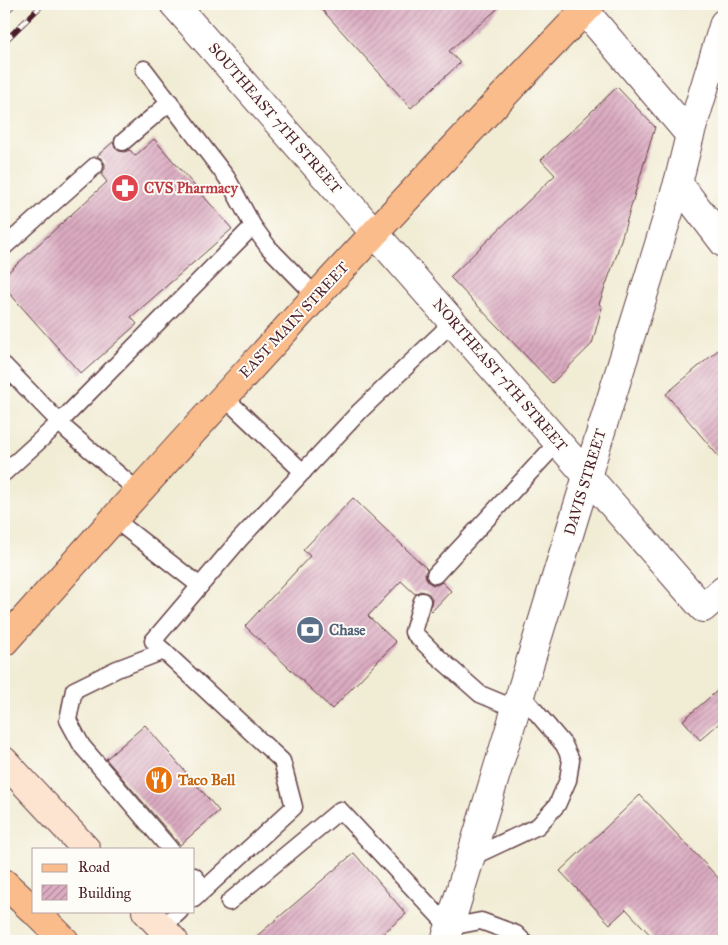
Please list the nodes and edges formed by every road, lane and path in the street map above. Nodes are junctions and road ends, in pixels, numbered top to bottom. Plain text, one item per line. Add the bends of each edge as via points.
1 (174, 4) edge
2 (585, 6) edge
3 (724, 23) edge
4 (144, 69) dead end
5 (170, 102) junction
6 (690, 135) junction
7 (123, 142) dead end
8 (96, 166) dead end
9 (678, 183) junction
10 (254, 226) junction
11 (375, 233) junction
12 (724, 243) edge
13 (4, 247) edge
14 (316, 296) junction
15 (452, 322) junction
16 (4, 365) edge
17 (224, 397) junction
18 (59, 423) junction
19 (558, 442) junction
20 (304, 472) junction
21 (4, 473) edge
22 (587, 476) junction
23 (138, 491) junction
24 (114, 518) junction
25 (435, 575) dead end
26 (200, 586) junction
27 (724, 590) edge
28 (422, 601) dead end
29 (4, 642) edge
30 (164, 652) junction
31 (518, 701) junction
32 (4, 761) edge
33 (85, 848) edge
34 (169, 848) edge
35 (470, 858) junction
36 (195, 880) edge
37 (4, 883) edge
38 (199, 894) edge
39 (229, 902) dead end
40 (32, 909) edge
41 (35, 912) edge
42 (447, 934) edge
43 (65, 941) edge
44 (523, 941) edge

1 - 11 street, SOUTHEAST 7TH STREET
2 - 6 street
2 - 11 main road, EAST MAIN STREET
3 - 6 street, DAVIS STREET
4 - 5 lane
5 - 7 lane
5 - 10 lane via 227,178
6 - 9 street, DAVIS STREET
8 - 13 lane
9 - 12 street
9 - 22 street, DAVIS STREET
10 - 14 lane via 269,248
10 - 18 lane
11 - 14 main road, EAST MAIN STREET
11 - 15 street, NORTHEAST 7TH STREET
14 - 17 main road, EAST MAIN STREET
15 - 19 street, NORTHEAST 7TH STREET
15 - 20 lane via 360,411
16 - 18 lane
17 - 20 lane
17 - 23 main road, EAST MAIN STREET
18 - 21 lane
18 - 23 lane
19 - 22 street, NORTHEAST 7TH STREET
19 - 25 lane
20 - 26 lane
22 - 27 street, NORTHEAST 7TH STREET via 703,608
22 - 31 street, DAVIS STREET
23 - 24 main road, EAST MAIN STREET
24 - 26 lane
24 - 29 main road, EAST MAIN STREET
26 - 30 lane via 153,641
28 - 31 lane via 413,632 480,694
30 - 34 lane via 117,669 74,690 68,720 82,746
30 - 38 lane via 282,761 294,807
31 - 35 street, DAVIS STREET
31 - 35 lane via 564,745 571,760 568,780 557,806 538,826
32 - 33 street
35 - 42 street, DAVIS STREET
36 - 38 lane
37 - 40 main road
39 - 42 lane via 340,810
41 - 43 main road
42 - 44 lane via 481,921 516,934

